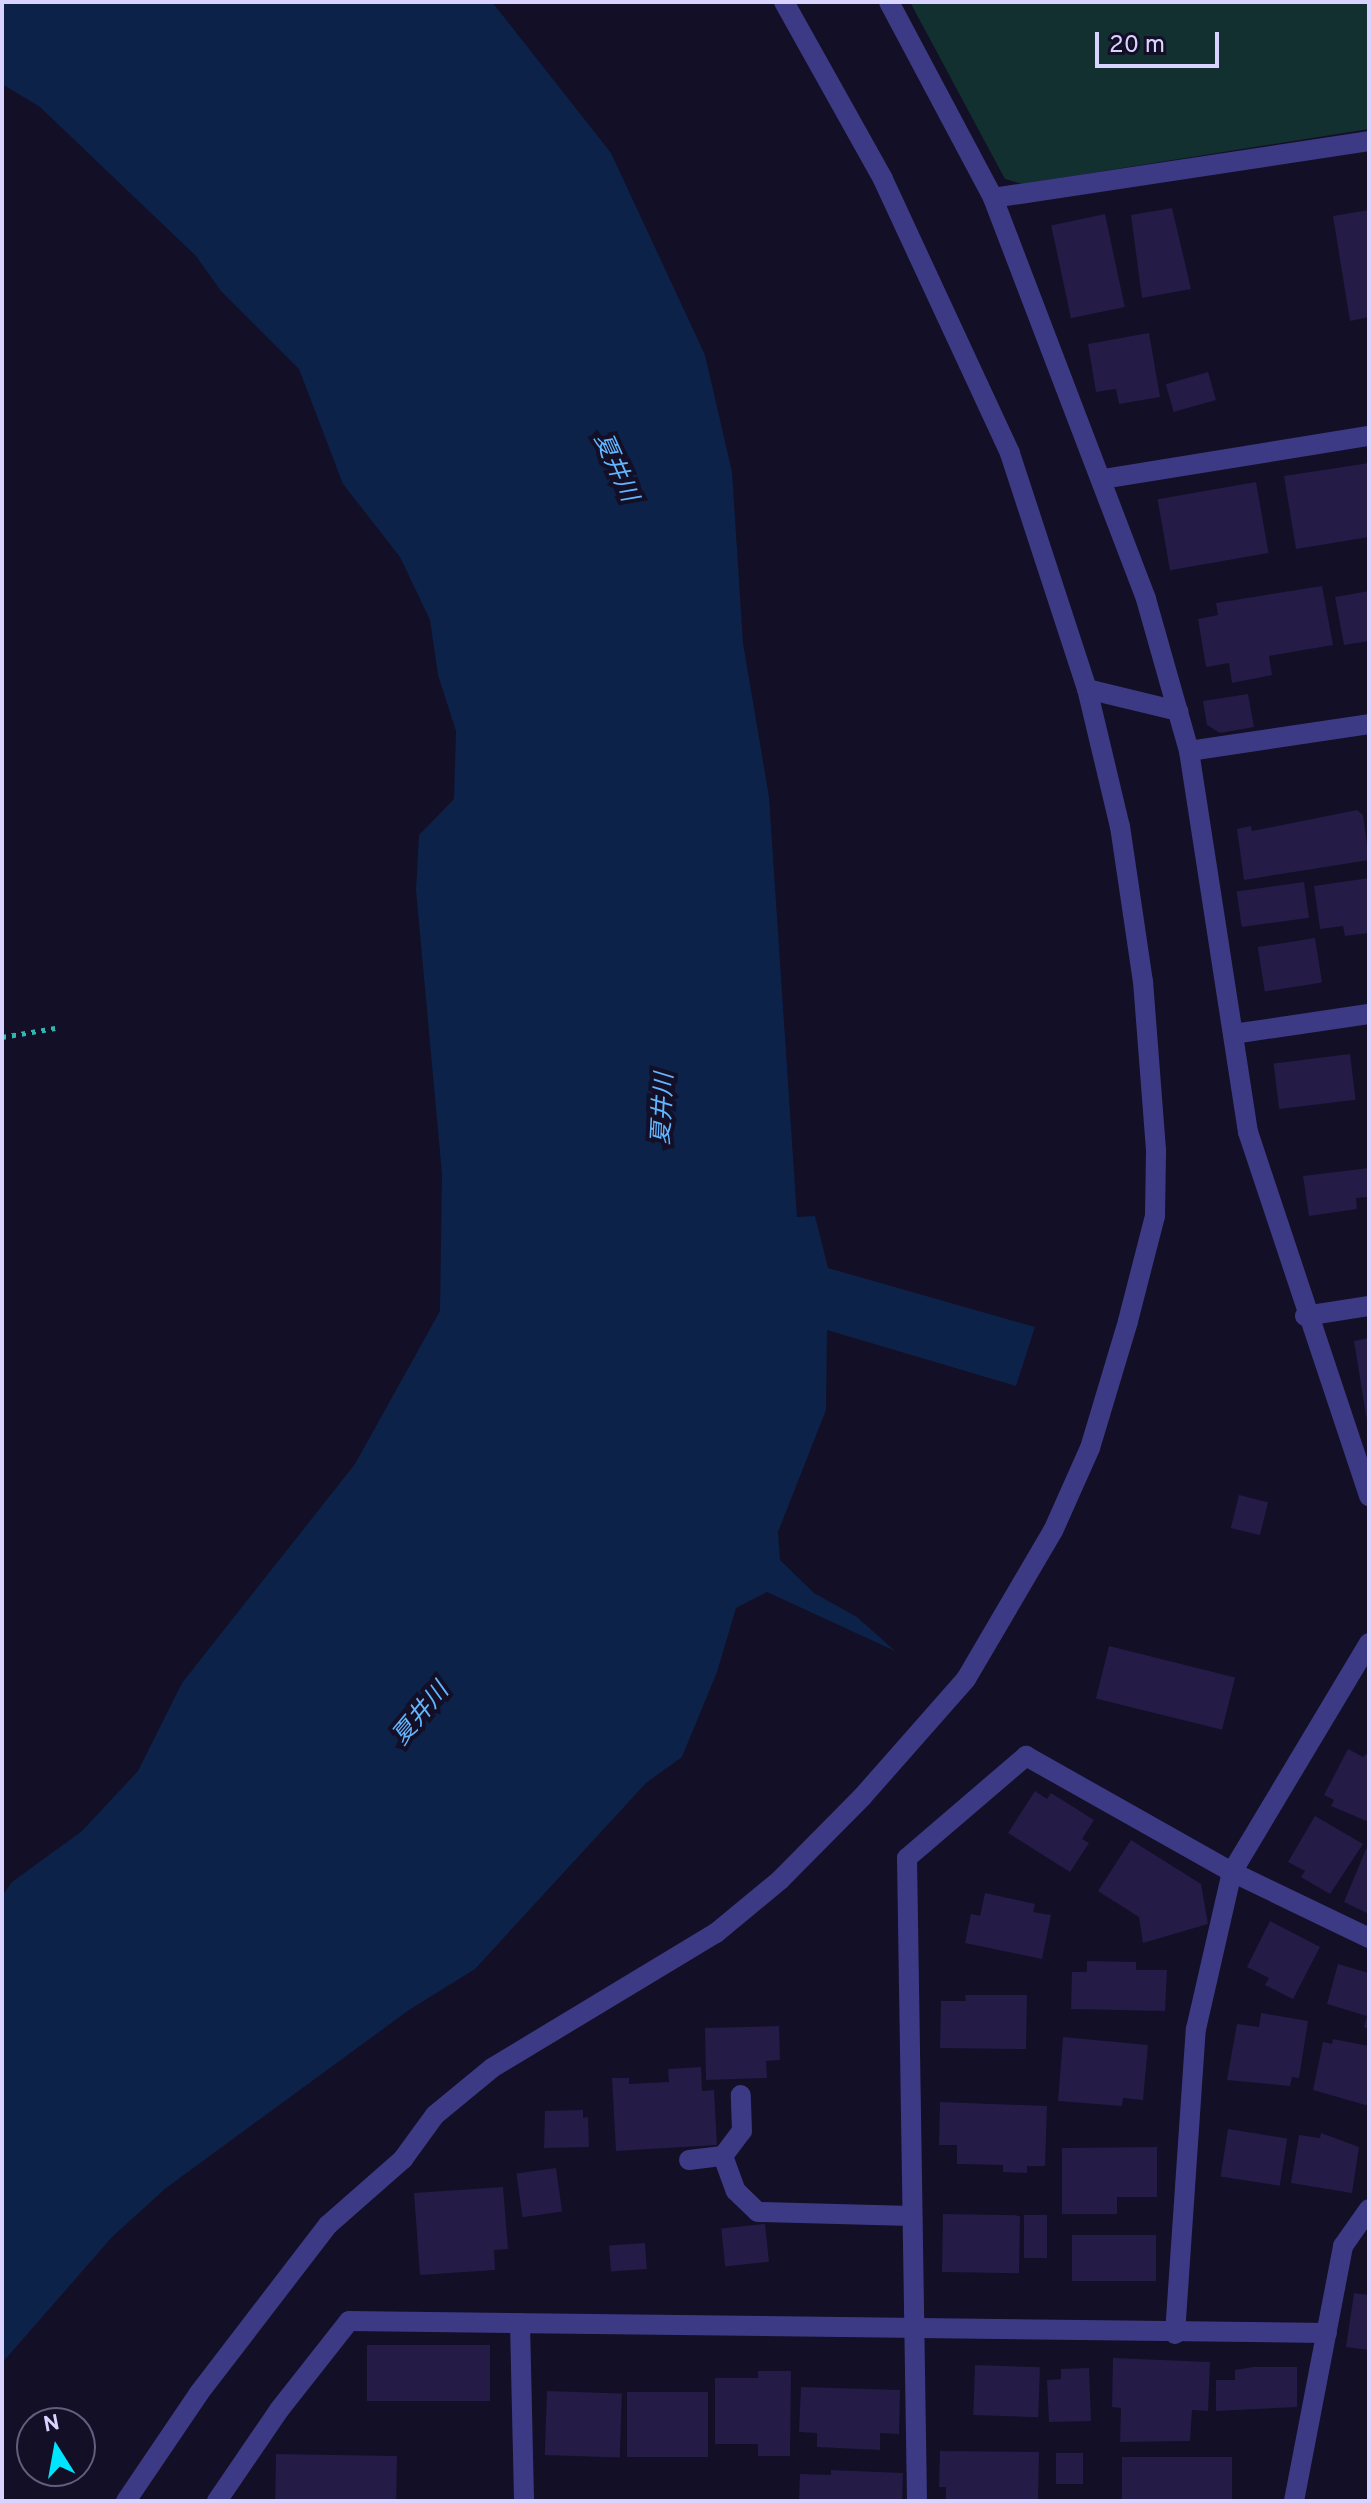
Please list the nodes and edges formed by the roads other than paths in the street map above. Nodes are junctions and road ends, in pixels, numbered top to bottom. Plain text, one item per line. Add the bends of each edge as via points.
1 (784, 2) edge
2 (889, 2) edge
3 (1369, 141) edge
4 (993, 198) junction
5 (1369, 436) edge
6 (1103, 479) junction
7 (1087, 689) junction
8 (1178, 711) junction
9 (1369, 724) edge
10 (1189, 751) junction
11 (1369, 1014) edge
12 (1233, 1034) junction
13 (1369, 1306) edge
14 (1305, 1316) junction
15 (1369, 1496) edge
16 (1369, 1643) edge
17 (1232, 1872) junction
18 (1369, 1938) edge
19 (741, 2095) dead end
20 (723, 2156) junction
21 (689, 2160) dead end
22 (1369, 2209) edge
23 (912, 2216) junction
24 (520, 2323) junction
25 (913, 2329) junction
26 (1327, 2333) junction
27 (1175, 2334) junction
28 (126, 2501) edge
29 (217, 2501) edge
30 (524, 2501) edge
31 (917, 2501) edge
32 (1294, 2501) edge

1 - 7 street via 883,179 1010,453
2 - 4 street
3 - 4 street
4 - 6 street
5 - 6 street
6 - 8 street via 1146,599
7 - 8 street
7 - 28 street via 1120,827 1143,982 1157,1183 1155,1216 1107,1392 1090,1448 1053,1531 966,1679 863,1796 780,1880 716,1933 492,2068 435,2115 403,2159 328,2225 199,2393
8 - 10 street
9 - 10 street
10 - 12 street
11 - 12 street
12 - 14 street via 1248,1132
13 - 14 street
14 - 15 street
16 - 17 street
17 - 18 street
17 - 23 street via 1026,1756 907,1858
17 - 27 street via 1196,2029
19 - 20 street via 742,2131
20 - 21 street
20 - 23 street via 736,2191 758,2212
22 - 26 street via 1343,2246
23 - 25 street
24 - 25 street
24 - 29 street via 349,2321
24 - 30 street
25 - 27 street
25 - 31 street
26 - 27 street
26 - 32 street

